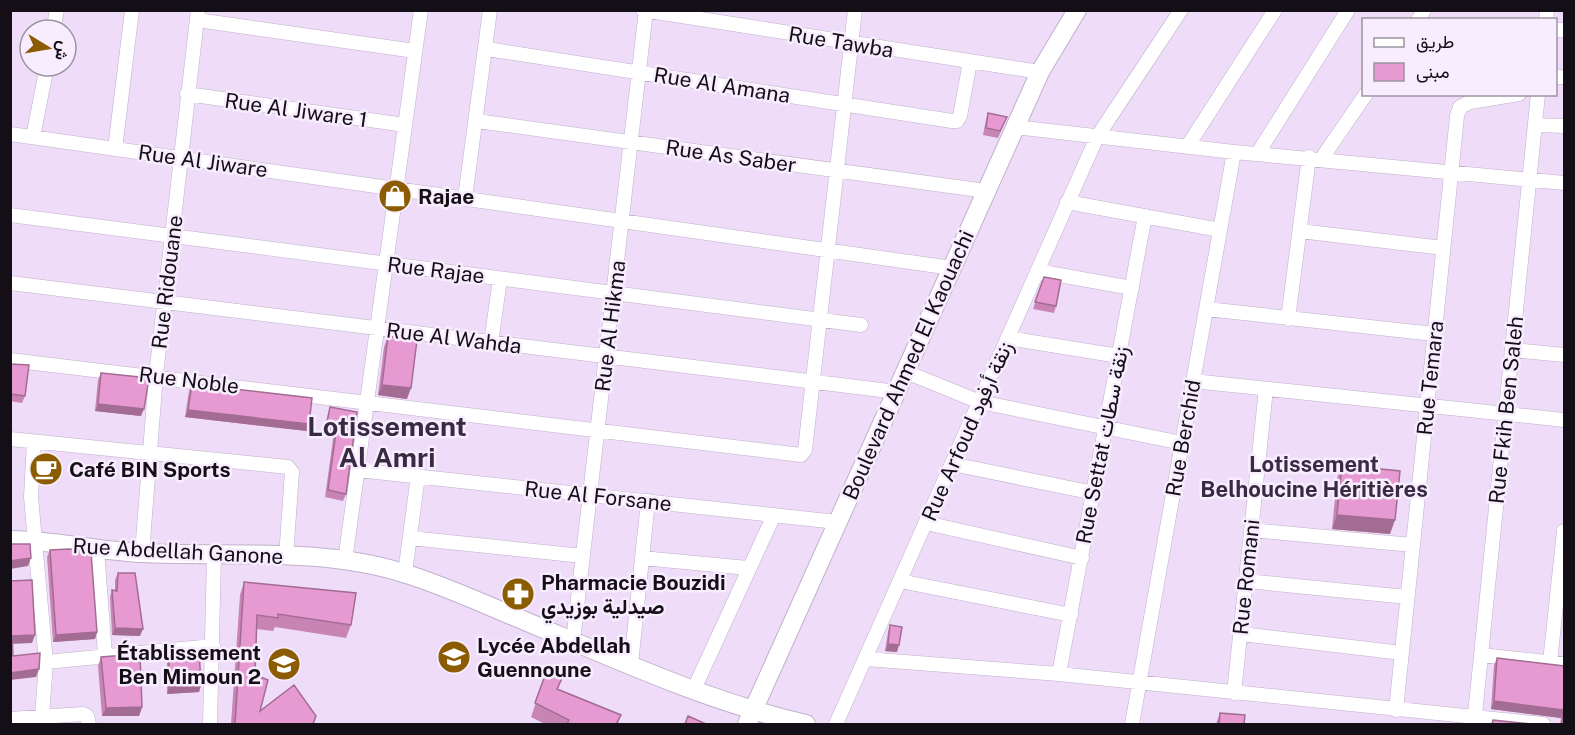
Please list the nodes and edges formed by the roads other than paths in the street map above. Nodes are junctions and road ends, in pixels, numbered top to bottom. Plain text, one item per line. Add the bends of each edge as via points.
1 (132, 10) edge
2 (421, 10) edge
3 (490, 10) edge
4 (855, 10) edge
5 (1181, 10) edge
6 (1275, 10) edge
7 (1348, 10) edge
8 (645, 11) edge
9 (1071, 11) edge
10 (197, 15) edge
11 (850, 43) junction
12 (487, 49) junction
13 (414, 51) junction
14 (970, 62) junction
15 (639, 72) junction
16 (1040, 72) junction
17 (45, 78) edge
18 (187, 94) junction
19 (1364, 96) edge
20 (1507, 96) edge
21 (1538, 96) edge
22 (843, 104) junction
23 (477, 120) junction
24 (405, 125) junction
25 (1535, 125) junction
26 (1564, 126) edge
27 (1015, 127) junction
28 (10, 134) edge
29 (33, 137) junction
30 (1097, 137) junction
31 (631, 142) junction
32 (1187, 147) junction
33 (115, 149) junction
34 (1234, 152) junction
35 (1258, 153) junction
36 (181, 157) junction
37 (1316, 158) junction
38 (1452, 170) junction
39 (835, 171) junction
40 (1530, 178) junction
41 (1564, 183) edge
42 (396, 188) junction
43 (986, 191) junction
44 (465, 198) junction
45 (1067, 202) junction
46 (10, 214) edge
47 (1145, 216) junction
48 (622, 221) junction
49 (1220, 230) junction
50 (1300, 231) junction
51 (173, 236) junction
52 (1443, 248) junction
53 (827, 249) junction
54 (386, 264) junction
55 (952, 268) junction
56 (1038, 271) junction
57 (500, 279) junction
58 (10, 283) edge
59 (1132, 288) junction
60 (614, 294) junction
61 (165, 301) junction
62 (1207, 309) junction
63 (1288, 318) junction
64 (819, 320) junction
65 (861, 325) dead end
66 (378, 328) junction
67 (1434, 334) junction
68 (1008, 338) junction
69 (491, 343) junction
70 (1512, 350) junction
71 (1564, 355) edge
72 (1119, 356) junction
73 (606, 357) junction
74 (10, 360) edge
75 (906, 372) junction
76 (156, 375) junction
77 (1193, 381) junction
78 (812, 383) junction
79 (1266, 389) junction
80 (897, 392) junction
81 (367, 402) junction
82 (980, 402) junction
83 (1427, 406) junction
84 (1506, 415) junction
85 (1564, 420) edge
86 (1106, 429) junction
87 (597, 430) junction
88 (10, 439) edge
89 (34, 442) junction
90 (1182, 443) junction
91 (149, 452) junction
92 (952, 464) junction
93 (358, 470) junction
94 (418, 476) junction
95 (1094, 493) junction
96 (590, 495) junction
97 (648, 501) junction
98 (774, 515) junction
99 (837, 522) junction
100 (926, 523) junction
101 (1251, 530) junction
102 (1564, 531) edge
103 (410, 538) junction
104 (10, 540) edge
105 (34, 540) junction
106 (1413, 546) junction
107 (97, 550) junction
108 (142, 553) junction
109 (214, 555) junction
110 (583, 556) junction
111 (286, 557) junction
112 (642, 558) junction
113 (1082, 558) junction
114 (345, 561) junction
115 (748, 568) junction
116 (405, 573) junction
117 (1246, 580) junction
118 (900, 581) junction
119 (1407, 597) junction
120 (1071, 615) junction
121 (1240, 634) junction
122 (573, 641) junction
123 (213, 646) junction
124 (1401, 653) junction
125 (105, 655) junction
126 (1481, 655) junction
127 (866, 659) junction
128 (46, 662) junction
129 (1557, 663) edge
130 (631, 664) junction
131 (1059, 674) junction
132 (1139, 683) junction
133 (694, 689) junction
134 (1234, 693) junction
135 (1396, 710) junction
136 (42, 717) junction
137 (750, 718) edge
138 (10, 719) edge
139 (1474, 721) edge
140 (89, 724) edge
141 (210, 724) edge
142 (806, 724) edge
143 (836, 724) edge
144 (1132, 724) edge
145 (1543, 724) edge

1 - 33 street
2 - 13 street
3 - 12 street
4 - 11 street
5 - 30 street, Rue Arfoud زنقة أرفود
6 - 32 street
7 - 35 street
8 - 11 street, Rue Tawba
8 - 15 street, Rue Al Hikma
9 - 16 street, Boulevard Ahmed El Kaouachi
10 - 13 street
10 - 18 street, Rue Ridouane
11 - 14 street, Rue Tawba
11 - 22 street
12 - 15 street, Rue Al Amana
12 - 23 street
13 - 24 street
14 - 16 street, Rue Tawba
14 - 22 street, Rue Al Amana via 957,121
15 - 22 street, Rue Al Amana
15 - 31 street, Rue Al Hikma
16 - 27 street, Boulevard Ahmed El Kaouachi
17 - 29 street
18 - 24 street, Rue Al Jiware 1
18 - 36 street, Rue Ridouane
19 - 37 street
20 - 38 street, Rue Temara via 1460,107
21 - 25 street, Rue Fkih Ben Saleh
22 - 39 street
23 - 31 street, Rue As Saber
23 - 44 street
24 - 42 street
25 - 26 street
25 - 40 street, Rue Fkih Ben Saleh
27 - 30 street
27 - 43 street, Boulevard Ahmed El Kaouachi
28 - 29 street, Rue Al Jiware
29 - 33 street, Rue Al Jiware
30 - 32 street
30 - 45 street, Rue Arfoud زنقة أرفود
31 - 39 street, Rue As Saber
31 - 48 street, Rue Al Hikma
32 - 34 street
33 - 36 street, Rue Al Jiware
34 - 35 street
34 - 49 street, Rue Berchid
35 - 37 street
36 - 42 street, Rue Al Jiware
36 - 51 street, Rue Ridouane
37 - 38 street
37 - 50 street
38 - 40 street
38 - 52 street, Rue Temara
39 - 43 street, Rue As Saber
39 - 53 street
40 - 41 street
40 - 70 street, Rue Fkih Ben Saleh
42 - 44 street, Rue Al Jiware
42 - 54 street
43 - 55 street, Boulevard Ahmed El Kaouachi
44 - 48 street, Rue Al Jiware
45 - 47 street
45 - 56 street, Rue Arfoud زنقة أرفود
46 - 51 street, Rue Rajae
47 - 49 street
47 - 59 street, Rue Settat زنقة سطات
48 - 53 street, Rue Al Jiware
48 - 60 street, Rue Al Hikma
49 - 62 street, Rue Berchid
50 - 52 street
50 - 63 street
51 - 54 street, Rue Rajae
51 - 61 street, Rue Ridouane
52 - 67 street, Rue Temara
53 - 55 street, Rue Al Jiware
53 - 64 street
54 - 57 street, Rue Rajae
54 - 66 street
55 - 75 street, Boulevard Ahmed El Kaouachi
56 - 59 street
56 - 68 street, Rue Arfoud زنقة أرفود
57 - 60 street, Rue Rajae
57 - 69 street
58 - 61 street, Rue Al Wahda
59 - 72 street, Rue Settat زنقة سطات
60 - 64 street, Rue Rajae
60 - 73 street, Rue Al Hikma
61 - 66 street, Rue Al Wahda
61 - 76 street, Rue Ridouane
62 - 63 street
62 - 77 street, Rue Berchid
63 - 67 street
64 - 65 street, Rue Rajae
64 - 78 street
66 - 69 street, Rue Al Wahda
66 - 81 street
67 - 83 street, Rue Temara
68 - 72 street
68 - 82 street, Rue Arfoud زنقة أرفود
69 - 73 street, Rue Al Wahda
70 - 71 street
70 - 84 street, Rue Fkih Ben Saleh
72 - 86 street, Rue Settat زنقة سطات
73 - 78 street, Rue Al Wahda
73 - 87 street, Rue Al Hikma
74 - 76 street, Rue Noble
75 - 80 street, Boulevard Ahmed El Kaouachi
75 - 82 street
76 - 81 street, Rue Noble
76 - 91 street, Rue Ridouane
77 - 79 street
77 - 90 street, Rue Berchid
78 - 80 street, Rue Al Wahda
78 - 87 street, Rue Noble via 805,450 801,455
79 - 83 street
79 - 101 street, Rue Romani
80 - 99 street, Boulevard Ahmed El Kaouachi
81 - 87 street, Rue Noble
81 - 93 street
82 - 86 street
82 - 92 street, Rue Arfoud زنقة أرفود
83 - 84 street
83 - 106 street, Rue Temara
84 - 85 street
84 - 126 street, Rue Fkih Ben Saleh
86 - 90 street
86 - 95 street, Rue Settat زنقة سطات
87 - 96 street, Rue Al Hikma
88 - 89 street
89 - 91 street
89 - 105 street
90 - 132 street, Rue Berchid
91 - 108 street, Rue Ridouane
91 - 111 street via 291,469
92 - 95 street
92 - 100 street, Rue Arfoud زنقة أرفود
93 - 94 street, Rue Al Forsane
93 - 114 street
94 - 96 street, Rue Al Forsane
94 - 103 street
95 - 113 street, Rue Settat زنقة سطات
96 - 97 street, Rue Al Forsane
96 - 110 street, Rue Al Hikma
97 - 98 street, Rue Al Forsane
97 - 112 street
98 - 99 street, Rue Al Forsane
98 - 115 street
99 - 137 street, Boulevard Ahmed El Kaouachi
100 - 113 street
100 - 118 street, Rue Arfoud زنقة أرفود
101 - 106 street
101 - 117 street, Rue Romani
102 - 129 street
103 - 110 street
103 - 116 street
104 - 105 street, Rue Abdellah Ganone
105 - 107 street, Rue Abdellah Ganone
105 - 128 street
106 - 119 street, Rue Temara
107 - 108 street, Rue Abdellah Ganone
107 - 125 street
108 - 109 street, Rue Abdellah Ganone
109 - 111 street, Rue Abdellah Ganone
109 - 123 street
110 - 122 street, Rue Al Hikma
111 - 114 street, Rue Abdellah Ganone
112 - 115 street
112 - 130 street
113 - 120 street, Rue Settat زنقة سطات
114 - 116 street, Rue Abdellah Ganone
115 - 133 street
116 - 122 street, Rue Abdellah Ganone
117 - 119 street
117 - 121 street, Rue Romani
118 - 120 street
118 - 127 street, Rue Arfoud زنقة أرفود
119 - 124 street, Rue Temara
120 - 131 street, Rue Settat زنقة سطات
121 - 124 street
121 - 134 street, Rue Romani
122 - 130 street, Rue Abdellah Ganone
123 - 125 street
123 - 141 street
124 - 135 street, Rue Temara
125 - 128 street
126 - 129 street
126 - 139 street, Rue Fkih Ben Saleh
127 - 131 street
127 - 143 street, Rue Arfoud زنقة أرفود
128 - 136 street
130 - 133 street, Rue Abdellah Ganone
131 - 132 street
132 - 134 street
132 - 144 street, Rue Berchid
133 - 137 street, Rue Abdellah Ganone
134 - 135 street
135 - 139 street
136 - 138 street
136 - 140 street via 85,714
137 - 142 street, Rue Abdellah Ganone
139 - 145 street

